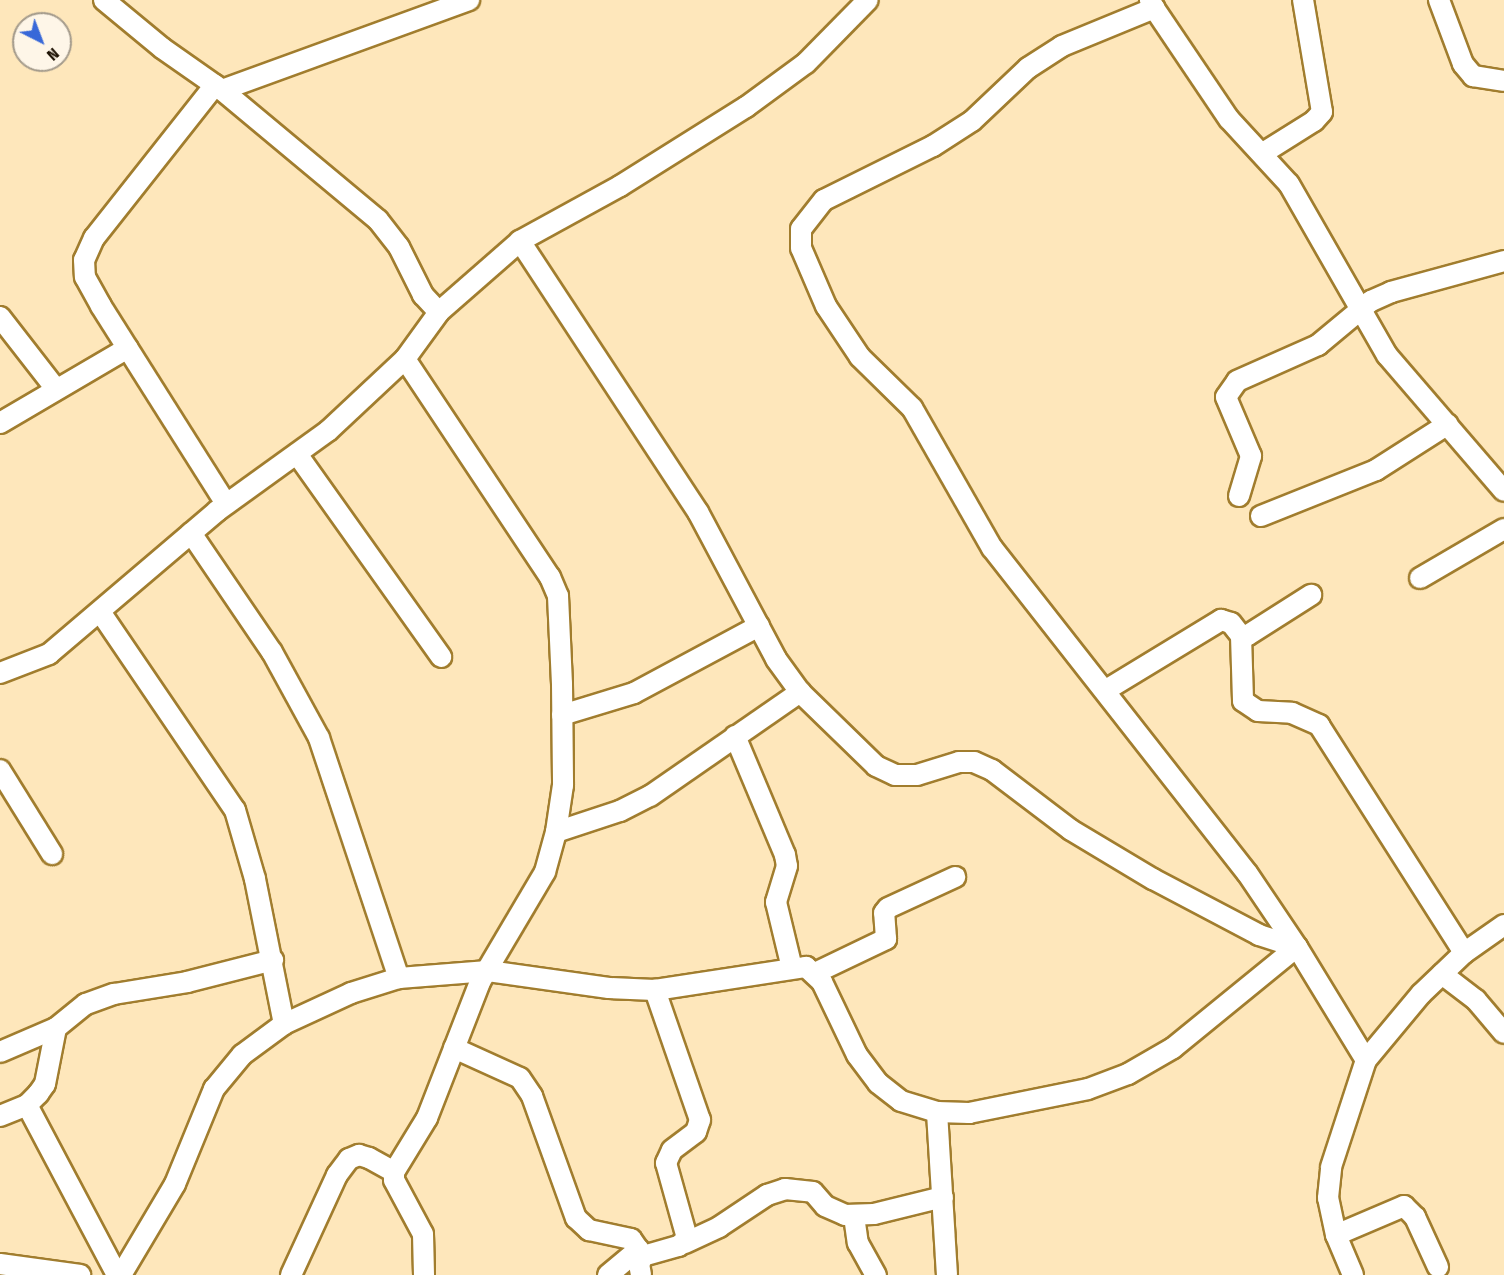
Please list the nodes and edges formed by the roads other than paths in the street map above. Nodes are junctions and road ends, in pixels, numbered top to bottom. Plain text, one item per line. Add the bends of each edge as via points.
1 (104, 0) edge
2 (468, 0) edge
3 (868, 0) edge
4 (1303, 0) edge
5 (1439, 0) edge
6 (1152, 4) edge
7 (1504, 81) edge
8 (218, 88) junction
9 (1263, 153) junction
10 (520, 241) junction
11 (1504, 261) edge
12 (1359, 311) junction
13 (439, 312) junction
14 (0, 317) edge
15 (128, 348) junction
16 (405, 359) junction
17 (56, 389) junction
18 (0, 423) edge
19 (1448, 424) junction
20 (297, 454) junction
21 (1504, 491) edge
22 (1239, 496) dead end
23 (226, 504) junction
24 (1261, 516) dead end
25 (1504, 529) edge
26 (191, 533) junction
27 (1420, 578) dead end
28 (1311, 595) dead end
29 (101, 613) junction
30 (759, 626) junction
31 (1241, 636) junction
32 (441, 657) dead end
33 (0, 673) edge
34 (1106, 690) junction
35 (800, 692) junction
36 (562, 715) junction
37 (735, 736) junction
38 (0, 770) edge
39 (556, 832) junction
40 (52, 854) dead end
41 (956, 877) dead end
42 (1504, 924) edge
43 (1297, 947) junction
44 (1464, 953) junction
45 (273, 960) junction
46 (792, 968) junction
47 (488, 971) junction
48 (815, 973) junction
49 (1442, 974) junction
50 (399, 978) junction
51 (655, 990) junction
52 (284, 1024) junction
53 (56, 1028) junction
54 (1504, 1033) edge
55 (454, 1048) junction
56 (0, 1052) edge
57 (1366, 1060) junction
58 (27, 1105) junction
59 (937, 1112) junction
60 (0, 1116) edge
61 (394, 1172) junction
62 (943, 1197) junction
63 (854, 1216) junction
64 (1336, 1235) junction
65 (685, 1243) junction
66 (641, 1260) edge
67 (0, 1264) edge
68 (1438, 1267) dead end
69 (80, 1275) edge
70 (117, 1275) edge
71 (122, 1275) edge
72 (291, 1275) edge
73 (424, 1275) edge
74 (608, 1275) edge
75 (876, 1275) edge
76 (947, 1275) edge
77 (1353, 1275) edge

1 - 8 street
2 - 8 street
3 - 10 street via 806,63 746,107 620,186
4 - 9 street via 1322,111 1314,121
5 - 7 street via 1464,64 1473,76
6 - 9 street via 1229,119
6 - 34 street via 1062,46 1028,68 972,121 933,146 824,200 801,229 801,248 809,271 846,337 860,357 912,408 992,548
8 - 13 street via 378,220 399,246 423,295
8 - 15 street via 94,238 84,260 85,277
9 - 12 street via 1315,224
10 - 13 street
10 - 30 street via 698,512
11 - 12 street via 1391,292
12 - 19 street via 1393,363
12 - 22 street via 1318,345 1230,387 1226,397 1229,407 1251,456
13 - 16 street
14 - 17 street
15 - 17 street
15 - 23 street
16 - 20 street via 364,401
16 - 36 street via 558,596
17 - 18 street
19 - 21 street
19 - 24 street via 1376,470
20 - 23 street
20 - 32 street
23 - 26 street
25 - 27 street
26 - 29 street
26 - 50 street via 272,652 319,738
28 - 31 street via 1255,632
29 - 33 street via 49,654
29 - 45 street via 235,810
30 - 35 street
30 - 36 street via 634,693
31 - 34 street via 1231,623 1221,620
31 - 44 street via 1243,701 1258,711 1307,717 1319,725
34 - 43 street via 1277,913
35 - 37 street
35 - 43 street via 876,766 895,775 917,775 959,762 974,762 992,770 1071,830 1153,879 1259,935
36 - 39 street via 563,785
37 - 39 street via 650,796 620,811
37 - 46 street via 785,855 787,866 776,902
38 - 40 street
39 - 47 street via 545,872
41 - 48 street via 888,908 884,913 886,939
42 - 44 street
43 - 57 street
43 - 59 street via 1173,1048 1128,1074 1088,1089 1014,1106
44 - 49 street
45 - 52 street
45 - 53 street via 187,982 114,994 69,1014
46 - 48 street via 806,967
46 - 51 street
47 - 50 street
47 - 51 street via 609,988
47 - 55 street
48 - 59 street via 857,1054 878,1083 901,1101
49 - 54 street via 1476,1000
49 - 57 street
50 - 52 street via 351,993
51 - 65 street via 700,1120 696,1132 672,1150 666,1163 687,1232
52 - 71 street via 242,1055 214,1089 175,1184
53 - 56 street
53 - 58 street via 45,1084
55 - 61 street via 427,1118
55 - 66 street via 520,1078 532,1096 576,1218 589,1230 627,1237
57 - 64 street via 1331,1167 1328,1198
58 - 60 street
58 - 70 street
59 - 62 street
61 - 72 street via 369,1158 358,1155 349,1159 337,1175
61 - 73 street via 394,1180 423,1234
62 - 63 street
62 - 76 street
63 - 65 street via 833,1212 813,1192 785,1189 767,1195 719,1227
63 - 75 street via 858,1243
64 - 68 street via 1404,1206 1415,1217
64 - 77 street
65 - 66 street
66 - 74 street
67 - 69 street

